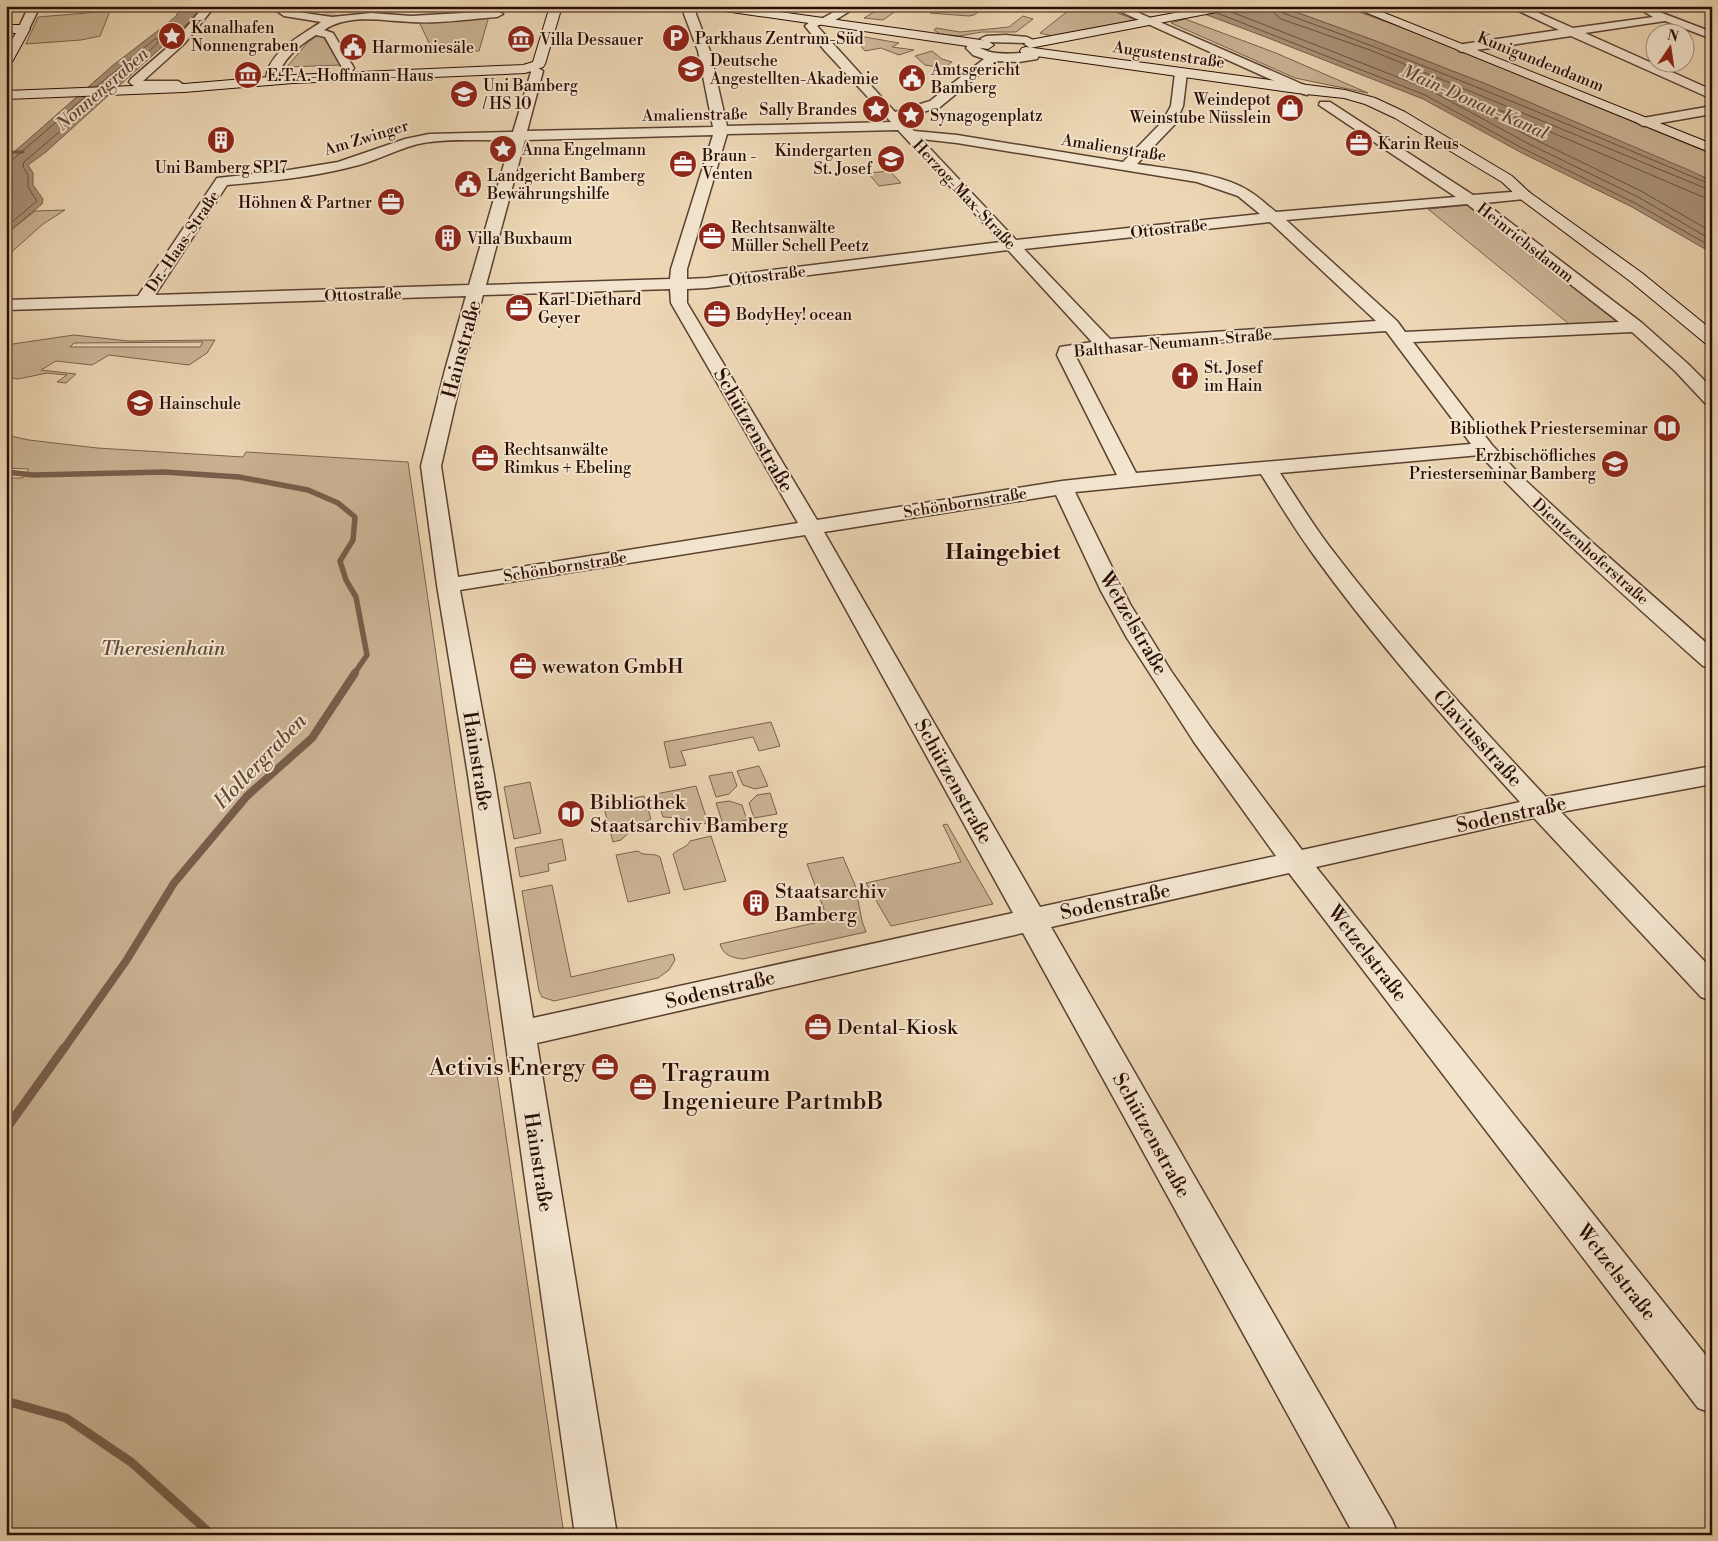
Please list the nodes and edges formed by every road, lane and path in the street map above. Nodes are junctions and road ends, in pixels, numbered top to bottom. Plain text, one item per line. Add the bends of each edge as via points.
1 (35, 6) edge
2 (210, 6) edge
3 (275, 6) edge
4 (372, 6) edge
5 (556, 6) edge
6 (695, 6) edge
7 (711, 6) edge
8 (853, 6) edge
9 (1113, 6) edge
10 (1232, 6) edge
11 (1356, 6) edge
12 (1513, 6) edge
13 (1636, 6) edge
14 (497, 14) dead end
15 (329, 18) edge
16 (1666, 18) junction
17 (411, 19) joint
18 (821, 22) junction
19 (1150, 22) junction
20 (695, 27) joint
21 (6, 29) edge
22 (1572, 32) junction
23 (6, 34) edge
24 (22, 34) junction
25 (1712, 36) edge
26 (1028, 44) junction
27 (972, 48) dead end
28 (1463, 48) junction
29 (990, 61) junction
30 (6, 62) edge
31 (532, 68) junction
32 (350, 72) junction
33 (1181, 73) junction
34 (1271, 75) junction
35 (272, 76) junction
36 (1252, 83) junction
37 (204, 86) junction
38 (1307, 90) junction
39 (6, 95) edge
40 (1712, 95) edge
41 (1325, 105) dead end
42 (1712, 110) edge
43 (1643, 122) junction
44 (901, 126) junction
45 (721, 131) junction
46 (520, 136) junction
47 (1712, 149) edge
48 (1130, 164) junction
49 (222, 181) joint
50 (1524, 195) junction
51 (1471, 200) junction
52 (1273, 217) junction
53 (1014, 245) junction
54 (678, 285) junction
55 (477, 290) junction
56 (143, 301) junction
57 (6, 305) edge
58 (1636, 327) junction
59 (1396, 331) junction
60 (1712, 339) edge
61 (1105, 345) junction
62 (1712, 399) edge
63 (1485, 449) junction
64 (1267, 468) junction
65 (1129, 479) junction
66 (1062, 488) junction
67 (811, 527) junction
68 (448, 585) junction
69 (1712, 661) edge
70 (1712, 774) edge
71 (1540, 807) junction
72 (1297, 863) junction
73 (1030, 920) junction
74 (1712, 989) edge
75 (520, 1034) junction
76 (1712, 1394) edge
77 (596, 1535) edge
78 (1377, 1535) edge

1 - 24 street
2 - 37 street via 180,42 135,82 145,86
3 - 15 street via 288,14
4 - 15 street
5 - 31 street, Hainstraße via 539,64
6 - 20 street, Schützenstraße via 689,9
7 - 18 street
8 - 18 street
9 - 19 street
10 - 19 street
11 - 28 street, Kunigundendamm
12 - 22 street
13 - 16 street
14 - 17 street
15 - 17 street via 389,23
15 - 32 street via 329,35
15 - 35 street via 297,44
16 - 22 street
16 - 25 street
18 - 26 street
18 - 44 street, Herzog-Max-Straße via 811,26
19 - 26 street
19 - 34 street
20 - 45 street, Schützenstraße via 704,51
21 - 24 street
22 - 28 street
22 - 40 street
23 - 24 street
24 - 30 street
26 - 29 street via 1013,59
26 - 33 street, Augustenstraße
27 - 29 street
28 - 43 street, Kunigundendamm
29 - 44 street
31 - 32 street
31 - 46 street, Hainstraße via 536,71
32 - 35 street
33 - 36 street, Augustenstraße
33 - 48 street via 1177,106 1168,124
34 - 36 street via 1270,79
34 - 38 street
35 - 37 street
36 - 38 street, Augustenstraße
37 - 39 street
38 - 50 street, Augustenstraße via 1372,108 1500,186
41 - 51 street, Heinrichsdamm
42 - 43 street
43 - 47 street, Kunigundendamm
44 - 45 street, Amalienstraße
44 - 48 street, Amalienstraße via 935,136
44 - 53 street, Herzog-Max-Straße
45 - 46 street, Amalienstraße
45 - 54 street, Schützenstraße via 681,262
46 - 49 street, Am Zwinger via 420,139 346,164
46 - 55 street, Hainstraße
48 - 52 street, Amalienstraße via 1233,188
49 - 56 street, Dr.-Haas-Straße
50 - 51 street, Ottostraße
50 - 60 street, Augustenstraße via 1636,277
51 - 52 street, Ottostraße
51 - 58 street, Heinrichsdamm
52 - 53 street, Ottostraße
52 - 59 street, Dientzenhoferstraße
53 - 54 street, Ottostraße
53 - 61 street, Herzog-Max-Straße
54 - 55 street, Ottostraße
54 - 67 street, Schützenstraße via 679,303
55 - 56 street, Ottostraße
55 - 68 street, Hainstraße via 431,466
56 - 57 street, Ottostraße
58 - 59 street, Balthasar-Neumann-Straße
58 - 62 street, Heinrichsdamm via 1682,367
59 - 61 street, Balthasar-Neumann-Straße
59 - 63 street, Dientzenhoferstraße
61 - 65 street, Balthasar-Neumann-Straße via 1072,348 1066,351 1066,355
63 - 64 street, Schönbornstraße
63 - 69 street, Dientzenhoferstraße via 1586,550
64 - 65 street, Schönbornstraße
64 - 71 street, Claviusstraße via 1320,548 1394,642
65 - 66 street, Schönbornstraße
66 - 67 street, Schönbornstraße
66 - 72 street, Wetzelstraße via 1119,604 1148,651 1210,744
67 - 68 street, Schönbornstraße
67 - 73 street, Schützenstraße
68 - 75 street, Hainstraße via 477,748
70 - 71 street, Sodenstraße
71 - 72 street, Sodenstraße
71 - 74 street, Claviusstraße
72 - 73 street, Sodenstraße
72 - 76 street, Wetzelstraße
73 - 75 street, Sodenstraße
73 - 78 street, Schützenstraße
75 - 77 street, Hainstraße

